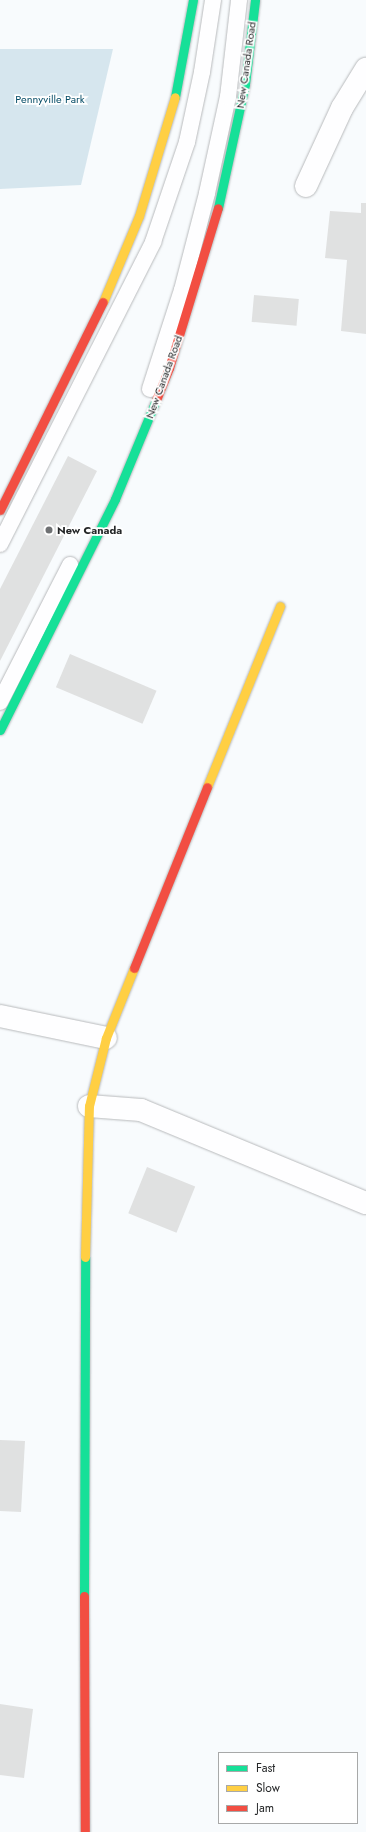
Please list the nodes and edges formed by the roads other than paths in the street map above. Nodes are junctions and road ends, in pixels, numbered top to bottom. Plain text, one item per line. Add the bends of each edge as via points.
1 (193, 0) edge
2 (213, 0) edge
3 (239, 0) edge
4 (255, 0) edge
5 (366, 69) edge
6 (306, 186) dead end
7 (0, 510) edge
8 (0, 544) edge
9 (280, 606) dead end
10 (0, 702) edge
11 (0, 730) edge
12 (0, 1016) edge
13 (106, 1038) junction
14 (89, 1106) junction
15 (366, 1203) edge
16 (85, 1832) edge

1 - 7 main road via 172,111 140,216 110,289
2 - 8 lane via 202,72 187,142 153,242
3 - 10 lane, New Canada Road via 228,97 207,193 182,290 138,426
4 - 11 main road, New Canada Road via 245,84 224,190 169,368 111,506
5 - 6 street via 342,108
9 - 13 main road
12 - 13 street
13 - 14 main road
14 - 15 street via 141,1110
14 - 16 main road via 83,1330

